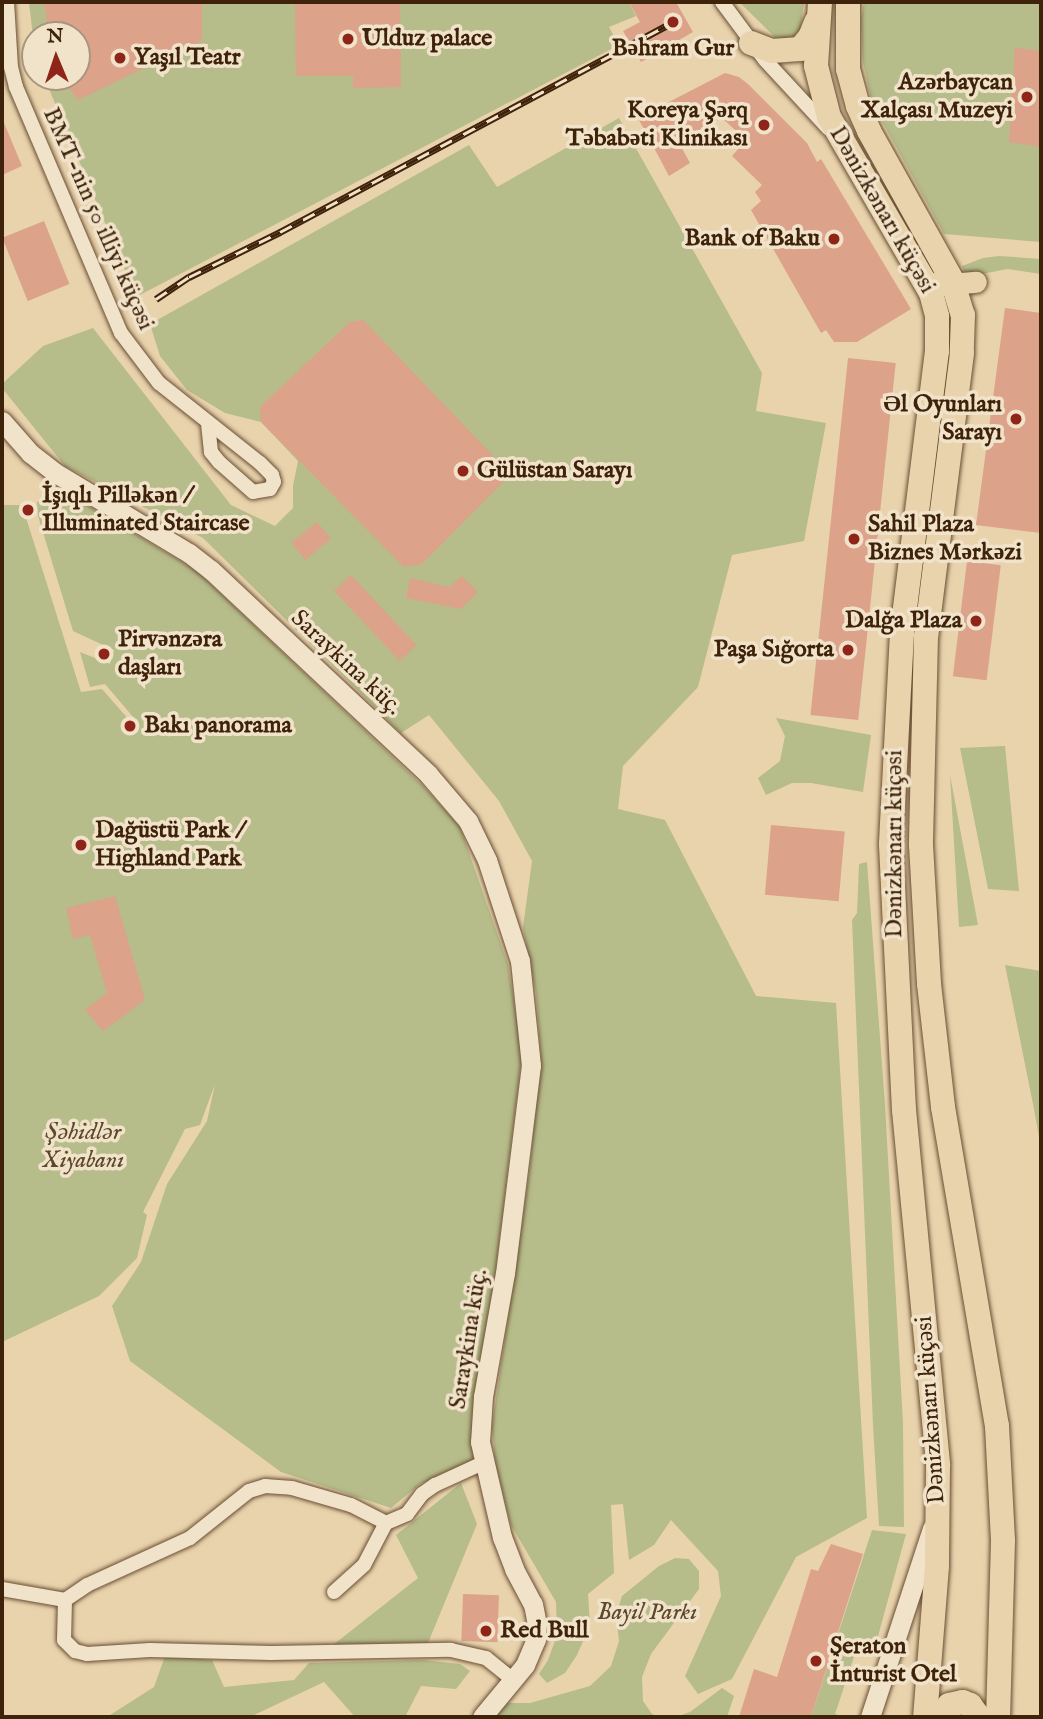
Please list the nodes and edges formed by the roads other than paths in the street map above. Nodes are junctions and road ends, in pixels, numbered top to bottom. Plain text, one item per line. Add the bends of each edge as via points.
1 (7, 2) edge
2 (722, 2) edge
3 (848, 2) edge
4 (819, 10) edge
5 (744, 35) junction
6 (843, 144) junction
7 (924, 281) junction
8 (964, 290) junction
9 (2, 421) edge
10 (208, 422) junction
11 (484, 1463) junction
12 (938, 1511) junction
13 (386, 1522) junction
14 (2, 1589) edge
15 (334, 1592) dead end
16 (65, 1600) junction
17 (514, 1681) junction
18 (928, 1685) junction
19 (482, 1717) edge
20 (870, 1717) edge
21 (919, 1717) edge
22 (925, 1717) edge
23 (941, 1717) edge
24 (979, 1717) edge
25 (998, 1717) edge

1 - 10 street, BMT-nin 50 illiyi küçəsi via 16,87 121,333 159,383
2 - 5 street
3 - 8 highway, Dənizkənarı küçəsi via 848,69 858,106
4 - 5 highway via 810,37 800,49 772,51
4 - 6 highway, Dənizkənarı küçəsi via 818,80
5 - 6 street
6 - 7 highway, Dənizkənarı küçəsi
7 - 8 main road
7 - 12 highway, Dənizkənarı küçəsi via 935,304 938,333 902,633 891,845 904,1110 936,1429
8 - 25 highway, Dənizkənarı küçəsi via 962,354 926,636 921,833 939,1081 997,1426 1003,1541
9 - 11 street, Saraykina küç. via 30,453 67,481 198,560 428,774 478,838 515,944 531,1065 505,1273 483,1396 480,1432
10 - 10 street, BMT-nin 50 illiyi küçəsi via 211,452 219,462 253,492 271,489 272,475
11 - 13 street via 435,1485 407,1514
11 - 17 street, Saraykina küç. via 508,1554 536,1615 536,1639
12 - 18 highway, Dənizkənarı küçəsi
12 - 20 street
13 - 15 street via 364,1566
13 - 16 street via 339,1501 265,1486 249,1491 190,1538 87,1585
14 - 16 street
16 - 17 street via 64,1640 75,1651 87,1654 451,1650 486,1658
17 - 19 street, Saraykina küç.
18 - 21 highway
18 - 22 highway, Dənizkənarı küçəsi
23 - 24 highway via 949,1705 963,1702

